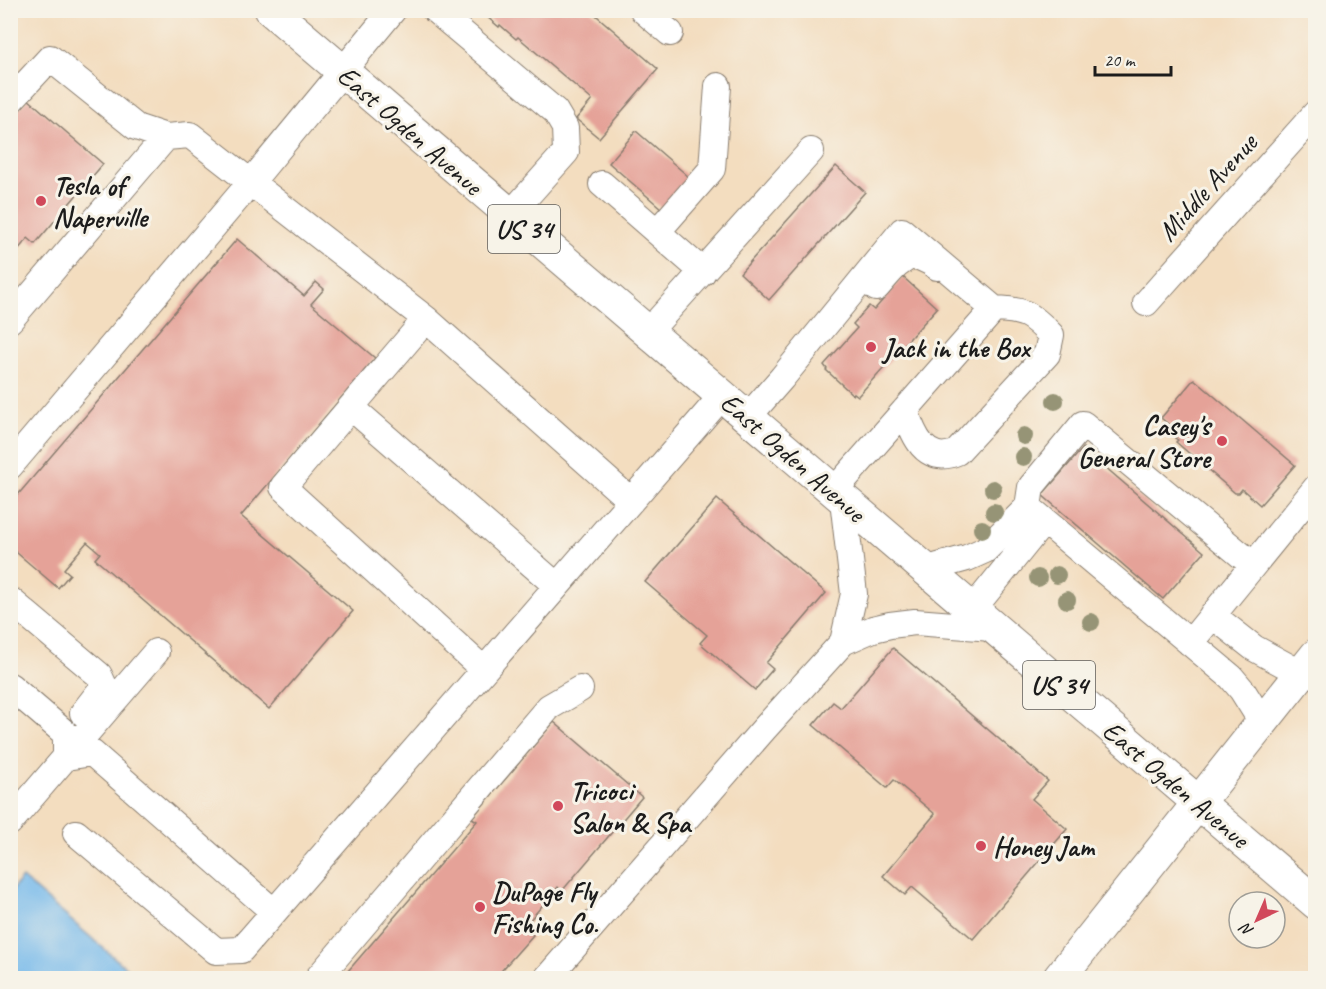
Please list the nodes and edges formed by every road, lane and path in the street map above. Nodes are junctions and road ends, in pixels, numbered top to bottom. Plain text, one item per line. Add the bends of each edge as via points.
1 (271, 10) edge
2 (393, 10) edge
3 (435, 10) edge
4 (644, 10) edge
5 (670, 33) dead end
6 (343, 72) junction
7 (718, 86) dead end
8 (10, 101) edge
9 (1316, 113) edge
10 (166, 137) junction
11 (811, 151) dead end
12 (252, 181) junction
13 (602, 184) dead end
14 (509, 216) junction
15 (657, 232) junction
16 (703, 272) junction
17 (1146, 303) dead end
18 (994, 309) junction
19 (426, 319) junction
20 (10, 320) edge
21 (648, 333) junction
22 (970, 336) junction
23 (807, 347) junction
24 (722, 396) junction
25 (351, 407) junction
26 (905, 410) junction
27 (747, 417) junction
28 (10, 466) edge
29 (1316, 488) edge
30 (838, 496) junction
31 (631, 501) junction
32 (1036, 514) junction
33 (1253, 565) junction
34 (924, 570) junction
35 (557, 586) junction
36 (10, 600) edge
37 (1212, 615) junction
38 (982, 619) junction
39 (843, 642) junction
40 (1190, 643) junction
41 (156, 652) dead end
42 (1308, 664) edge
43 (484, 670) junction
44 (10, 686) edge
45 (580, 689) dead end
46 (1262, 722) junction
47 (66, 746) junction
48 (1198, 803) junction
49 (10, 822) edge
50 (76, 833) dead end
51 (1316, 903) edge
52 (274, 912) junction
53 (318, 978) edge
54 (547, 978) edge
55 (1059, 978) edge

1 - 6 main road, East Ogden Avenue / US 34
2 - 6 street
3 - 14 street via 555,111 565,128 566,152
4 - 5 street
6 - 12 street
6 - 14 main road, East Ogden Avenue / US 34
7 - 15 street via 712,169
8 - 10 street via 50,58 135,128
9 - 17 street, Middle Avenue
10 - 12 street via 190,135
10 - 20 street
11 - 16 street
12 - 19 street
12 - 28 street
13 - 15 street
14 - 21 main road, East Ogden Avenue / US 34
15 - 16 street
16 - 21 street
18 - 22 street
18 - 23 street via 902,231
18 - 26 street via 1018,310 1036,320 1051,335 1047,354 957,452 948,456 925,450 912,432
19 - 25 street
19 - 31 street
21 - 24 main road, East Ogden Avenue / US 34
22 - 23 street via 975,312 972,301 930,262 915,255 897,264 846,323
22 - 26 street
23 - 27 street
24 - 27 main road, East Ogden Avenue / US 34
24 - 31 street
25 - 35 street
25 - 43 street via 283,487
26 - 30 street
27 - 30 main road, East Ogden Avenue / US 34
29 - 33 street
30 - 34 main road, East Ogden Avenue / US 34
30 - 39 street via 854,594
31 - 35 street
32 - 33 street via 1031,487 1083,424
32 - 34 street via 985,550
32 - 38 street
32 - 40 street
33 - 37 street
34 - 38 main road, East Ogden Avenue / US 34
35 - 43 street
36 - 47 street via 99,675 104,686
37 - 40 street
37 - 42 street via 1254,648
38 - 39 street via 890,625
38 - 48 main road, East Ogden Avenue / US 34
39 - 54 street
40 - 46 street via 1231,677
41 - 47 street
42 - 46 main road
43 - 52 street
44 - 47 street
45 - 53 street via 549,707
46 - 48 main road
47 - 49 street
47 - 52 street via 92,753
48 - 51 main road, East Ogden Avenue / US 34
48 - 55 main road
50 - 52 street via 216,951 241,950

